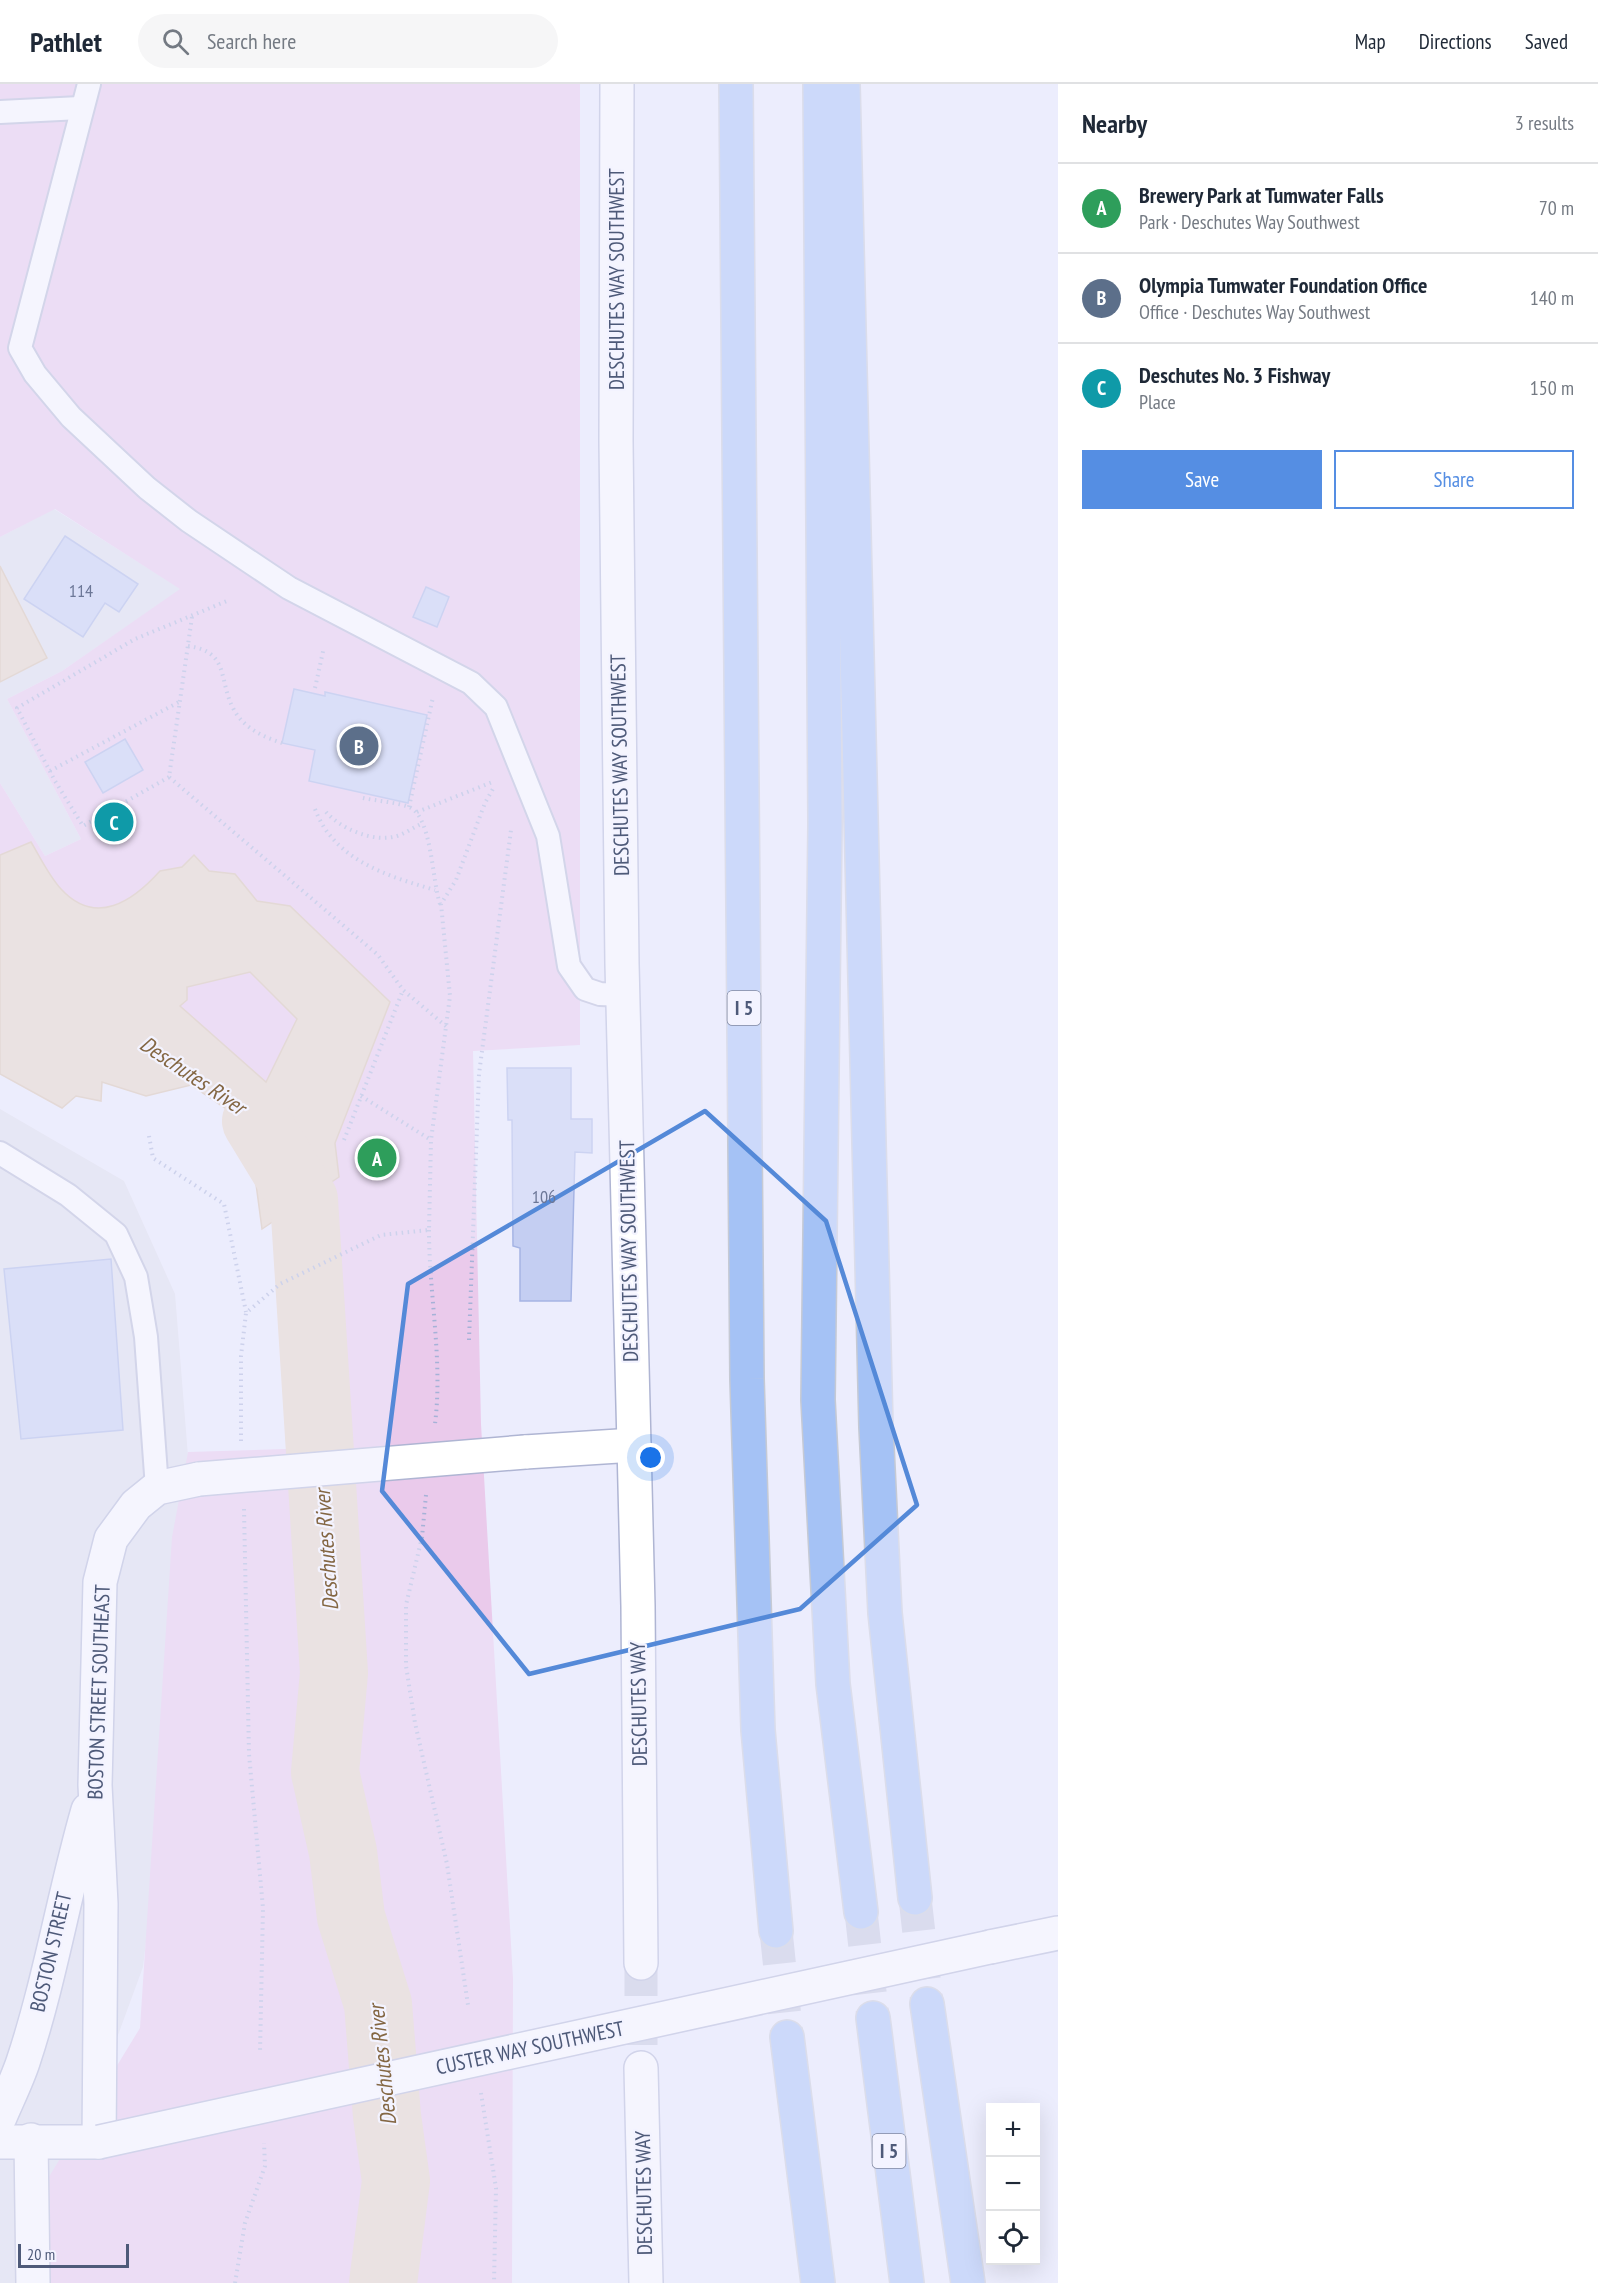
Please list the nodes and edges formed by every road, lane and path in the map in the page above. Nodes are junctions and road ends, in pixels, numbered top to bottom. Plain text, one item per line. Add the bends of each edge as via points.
1 (89, 84) edge
2 (617, 84) edge
3 (736, 84) edge
4 (820, 84) edge
5 (843, 84) edge
6 (80, 108) junction
7 (0, 112) edge
8 (10, 346) edge
9 (227, 601) dead end
10 (192, 617) junction
11 (188, 646) junction
12 (324, 647) dead end
13 (315, 688) dead end
14 (434, 690) dead end
15 (180, 701) junction
16 (282, 743) dead end
17 (50, 771) junction
18 (169, 777) junction
19 (525, 780) junction
20 (363, 798) dead end
21 (409, 807) junction
22 (315, 809) dead end
23 (326, 812) dead end
24 (417, 812) junction
25 (423, 823) junction
26 (435, 890) junction
27 (441, 904) junction
28 (403, 990) junction
29 (623, 995) junction
30 (448, 1027) junction
31 (362, 1096) junction
32 (149, 1136) dead end
33 (344, 1140) dead end
34 (431, 1140) junction
35 (0, 1154) edge
36 (429, 1230) junction
37 (246, 1313) junction
38 (469, 1340) dead end
39 (434, 1434) dead end
40 (634, 1445) junction
41 (242, 1451) dead end
42 (427, 1485) dead end
43 (156, 1488) junction
44 (244, 1499) dead end
45 (95, 1785) junction
46 (915, 1898) tunnel mouth
47 (861, 1912) tunnel mouth
48 (776, 1930) tunnel mouth
49 (1058, 1933) edge
50 (641, 1963) tunnel mouth
51 (927, 2004) tunnel mouth
52 (468, 2005) dead end
53 (873, 2018) tunnel mouth
54 (787, 2037) tunnel mouth
55 (260, 2053) dead end
56 (641, 2068) tunnel mouth
57 (481, 2093) dead end
58 (0, 2116) edge
59 (15, 2141) edge
60 (99, 2142) junction
61 (264, 2142) dead end
62 (33, 2283) edge
63 (235, 2283) edge
64 (494, 2283) edge
65 (646, 2283) edge
66 (818, 2283) edge
67 (907, 2283) edge
68 (968, 2283) edge

1 - 6 lane
2 - 29 main road, DESCHUTES WAY SOUTHWEST via 616,452
3 - 48 highway, I 5 via 747,1378 758,1730
4 - 47 highway via 825,824 818,1400 833,1684
5 - 46 highway via 876,1427 885,1613
6 - 7 lane
6 - 8 lane
8 - 19 lane via 71,417 140,482 189,521 289,588 471,683 496,707
9 - 10 path
10 - 11 path
10 - 17 path via 135,639 17,708
11 - 15 path
11 - 16 path via 204,649 220,664 232,707 243,722 262,736
12 - 13 path
14 - 21 path
15 - 17 path
15 - 18 path
17 - 18 path via 83,826
18 - 28 path via 378,955
19 - 29 lane via 548,836 569,966 585,989
19 - 38 path via 511,832 479,1074
20 - 21 path
21 - 24 path
22 - 26 path via 322,828 338,847 378,870
23 - 25 path via 344,827 363,835 395,837
24 - 25 path
24 - 27 path via 498,780 485,803 456,880
25 - 26 path
26 - 27 path
27 - 30 path via 450,996
28 - 30 path
28 - 31 path
29 - 40 main road, DESCHUTES WAY SOUTHWEST
30 - 34 path
31 - 33 path
31 - 34 path
32 - 37 path via 153,1158 224,1204
34 - 36 path
35 - 43 lane via 68,1195 116,1234 136,1277
36 - 37 path via 381,1235 280,1284
36 - 39 path via 440,1386
37 - 41 path via 241,1356
40 - 43 main road, bridge via 199,1479
40 - 50 main road, DESCHUTES WAY
42 - 52 path via 422,1537 406,1605 406,1666 447,1863
43 - 45 main road, BOSTON STREET SOUTHEAST via 136,1505 111,1539 100,1582
44 - 55 path via 249,1754 263,1908
45 - 58 main road, BOSTON STREET via 26,2052
45 - 60 main road, BOSTON STREET SOUTHEAST via 101,1904
49 - 60 main road, CUSTER WAY SOUTHWEST, bridge
51 - 68 highway
53 - 67 highway, I 5
54 - 66 highway
56 - 65 main road, DESCHUTES WAY
57 - 64 path via 496,2188
59 - 60 main road, CUSTER WAY SOUTHWEST
59 - 62 main road
61 - 63 path via 265,2166 245,2223

